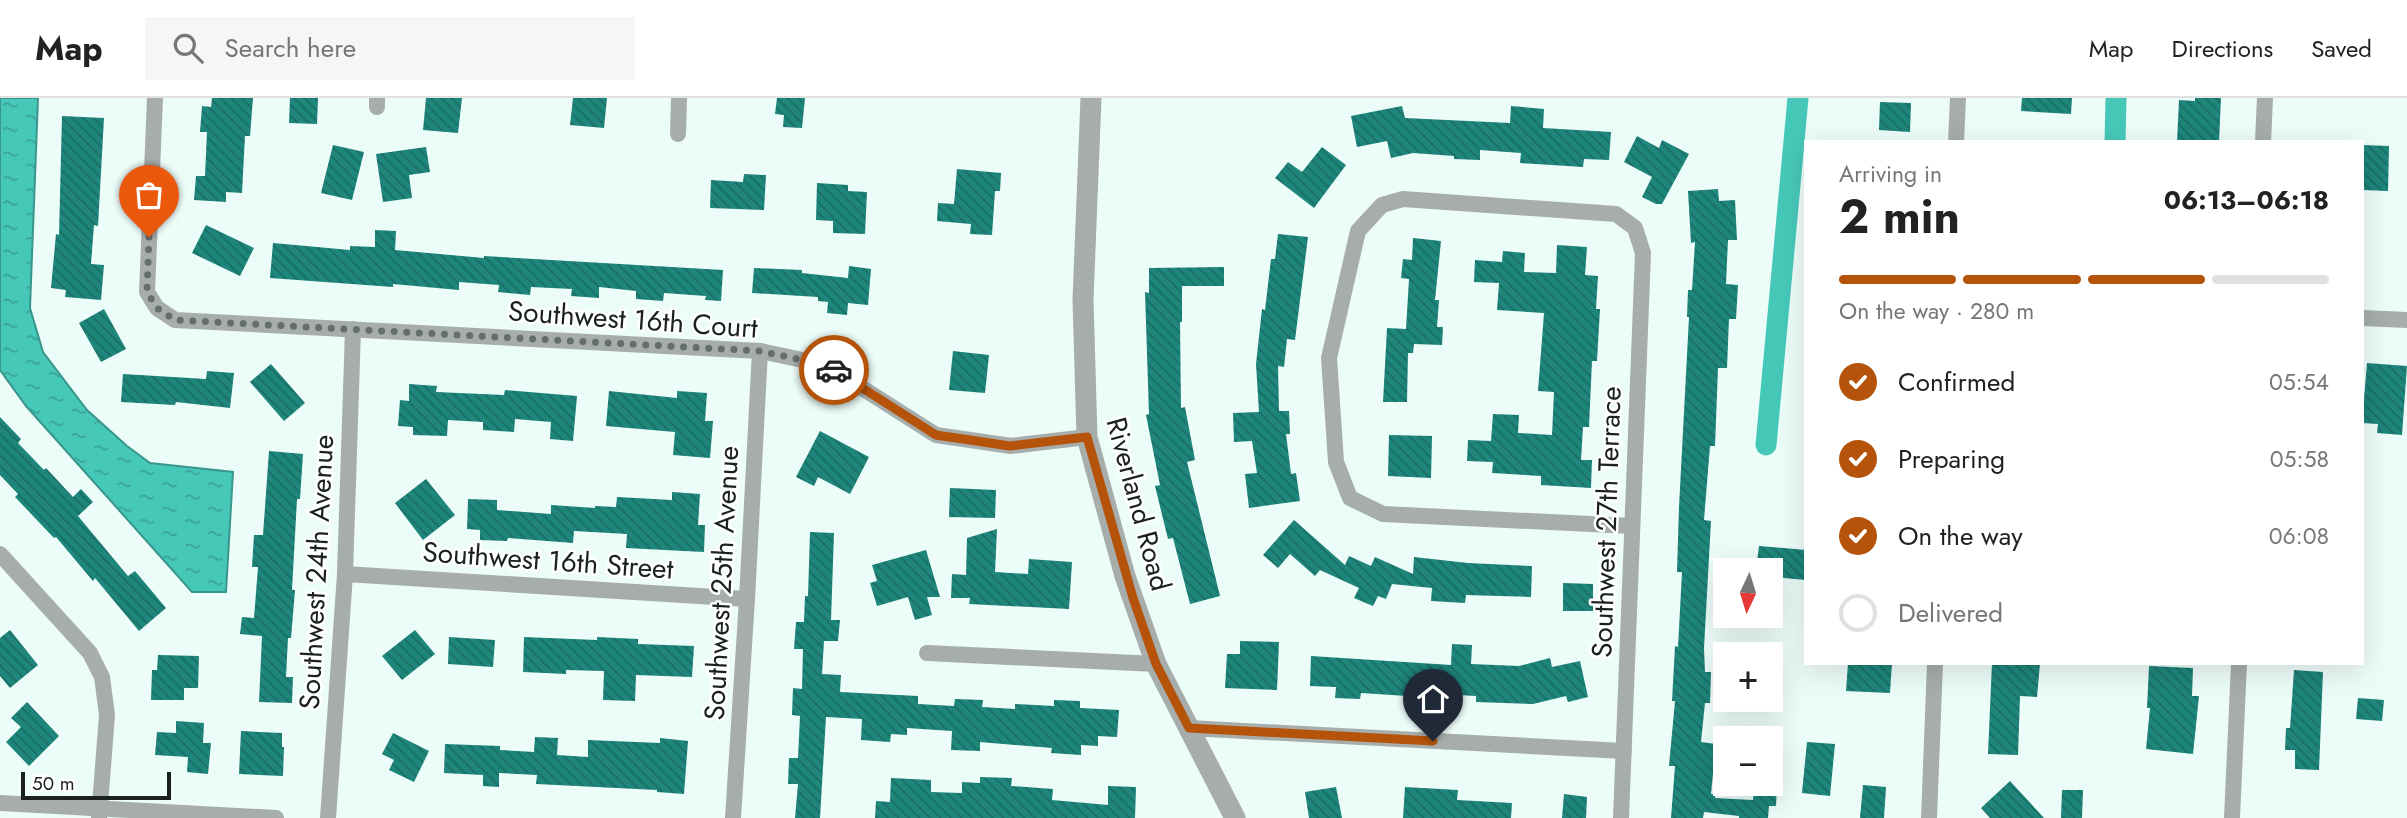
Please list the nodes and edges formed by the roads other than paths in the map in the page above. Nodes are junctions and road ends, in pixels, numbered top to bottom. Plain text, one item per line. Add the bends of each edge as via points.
1 (155, 98) edge
2 (679, 98) edge
3 (1091, 98) edge
4 (1958, 98) edge
5 (2265, 98) edge
6 (678, 134) dead end
7 (1956, 140) edge
8 (2263, 140) edge
9 (2364, 318) edge
10 (2407, 320) edge
11 (353, 328) junction
12 (760, 351) junction
13 (1087, 437) junction
14 (1632, 526) junction
15 (0, 554) edge
16 (345, 574) junction
17 (747, 599) junction
18 (927, 653) dead end
19 (1156, 664) junction
20 (1935, 665) edge
21 (2239, 665) edge
22 (1189, 728) junction
23 (1624, 751) junction
24 (0, 803) edge
25 (100, 813) edge
26 (276, 818) edge
27 (328, 818) edge
28 (733, 818) edge
29 (1235, 818) edge
30 (1621, 818) edge
31 (1929, 818) edge
32 (2232, 818) edge

1 - 11 street, Southwest 16th Court via 147,292 157,308 175,320
2 - 6 street
3 - 13 street, Riverland Road via 1083,300
4 - 7 street
5 - 8 street
9 - 10 street
11 - 12 street, Southwest 16th Court
11 - 16 street, Southwest 24th Avenue
12 - 13 street, Southwest 16th Court via 826,365 936,435 1010,446
12 - 17 street, Southwest 25th Avenue
13 - 19 street, Riverland Road via 1125,576
14 - 14 street, Southwest 27th Terrace via 1643,253 1635,228 1616,214 1403,198 1381,205 1357,231 1329,358 1336,462 1350,498 1383,514
14 - 23 street, Southwest 27th Terrace
15 - 25 street via 90,653 102,677 107,715
16 - 17 street, Southwest 16th Street
16 - 27 street, Southwest 24th Avenue
17 - 28 street, Southwest 25th Avenue
18 - 19 street
19 - 22 street, Riverland Road
20 - 31 street
21 - 32 street
22 - 23 street
22 - 29 street, Riverland Road
23 - 30 street, Southwest 27th Terrace
24 - 25 street
25 - 26 street

